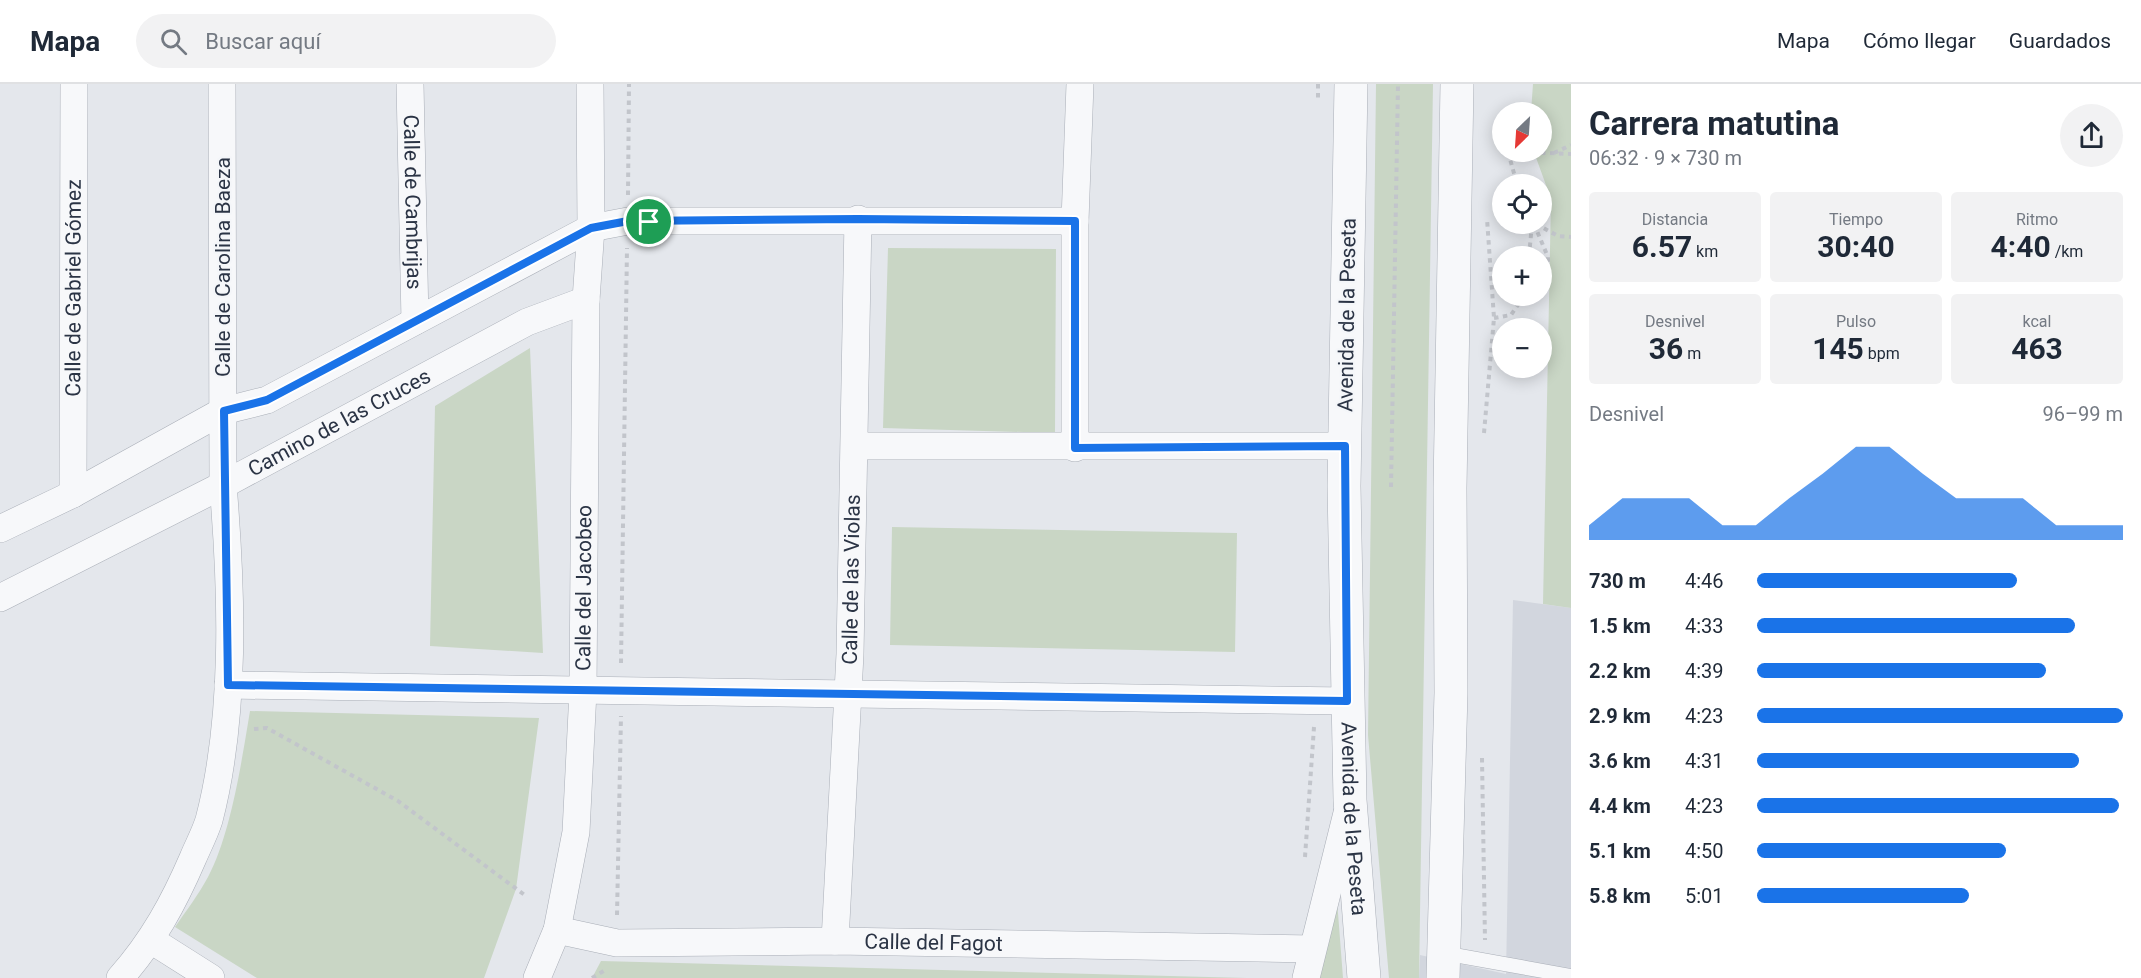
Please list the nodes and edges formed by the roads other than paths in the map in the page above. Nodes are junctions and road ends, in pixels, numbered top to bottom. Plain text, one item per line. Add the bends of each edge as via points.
1 (74, 84) edge
2 (222, 84) edge
3 (410, 84) edge
4 (590, 84) edge
5 (1080, 84) edge
6 (1351, 84) edge
7 (1457, 84) edge
8 (858, 219) junction
9 (1075, 221) junction
10 (591, 228) junction
11 (586, 300) junction
12 (415, 321) junction
13 (224, 411) junction
14 (856, 446) junction
15 (1345, 446) junction
16 (1075, 448) junction
17 (223, 485) junction
18 (73, 494) junction
19 (0, 529) edge
20 (0, 598) edge
21 (228, 685) junction
22 (583, 691) junction
23 (848, 696) junction
24 (1347, 701) junction
25 (1350, 800) junction
26 (557, 930) junction
27 (151, 940) junction
28 (835, 941) junction
29 (1312, 949) junction
30 (1443, 965) edge
31 (1571, 976) edge
32 (120, 978) edge
33 (211, 978) edge
34 (537, 978) edge
35 (1306, 978) edge
36 (1364, 978) edge

1 - 18 street, Calle de Gabriel Gómez
2 - 13 street, Calle de Carolina Baeza
3 - 12 street, Calle de Cambrijas
4 - 10 street, Calle del Jacobeo
5 - 9 street
6 - 15 street, Avenida de la Peseta
7 - 30 street via 1450,488 1451,693
8 - 9 street
8 - 10 street via 628,221
8 - 14 street, Calle de las Violas
9 - 16 street
10 - 11 street, Calle del Jacobeo
10 - 12 street
11 - 17 street, Camino de las Cruces via 527,322
11 - 22 street, Calle del Jacobeo
12 - 13 street via 267,400
13 - 17 street, Calle de Carolina Baeza
13 - 18 street
14 - 16 street
14 - 23 street, Calle de las Violas
15 - 16 street
15 - 24 street, Avenida de la Peseta
17 - 20 street, Camino de las Cruces
17 - 21 street, Calle de Carolina Baeza
18 - 19 street
21 - 22 street
21 - 27 street, Calle de Carolina Baeza via 226,731 208,822 171,908
22 - 23 street
22 - 26 street, Calle del Jacobeo via 576,832
23 - 24 street
23 - 28 street, Calle de las Violas
24 - 25 street, Avenida de la Peseta
25 - 29 street
25 - 36 street, Avenida de la Peseta
26 - 28 street, Calle del Fagot via 617,942
26 - 34 street, Calle del Jacobeo
27 - 32 street, Calle de Carolina Baeza
27 - 33 street
28 - 29 street, Calle del Fagot
29 - 35 street
30 - 31 lane via 1486,960

